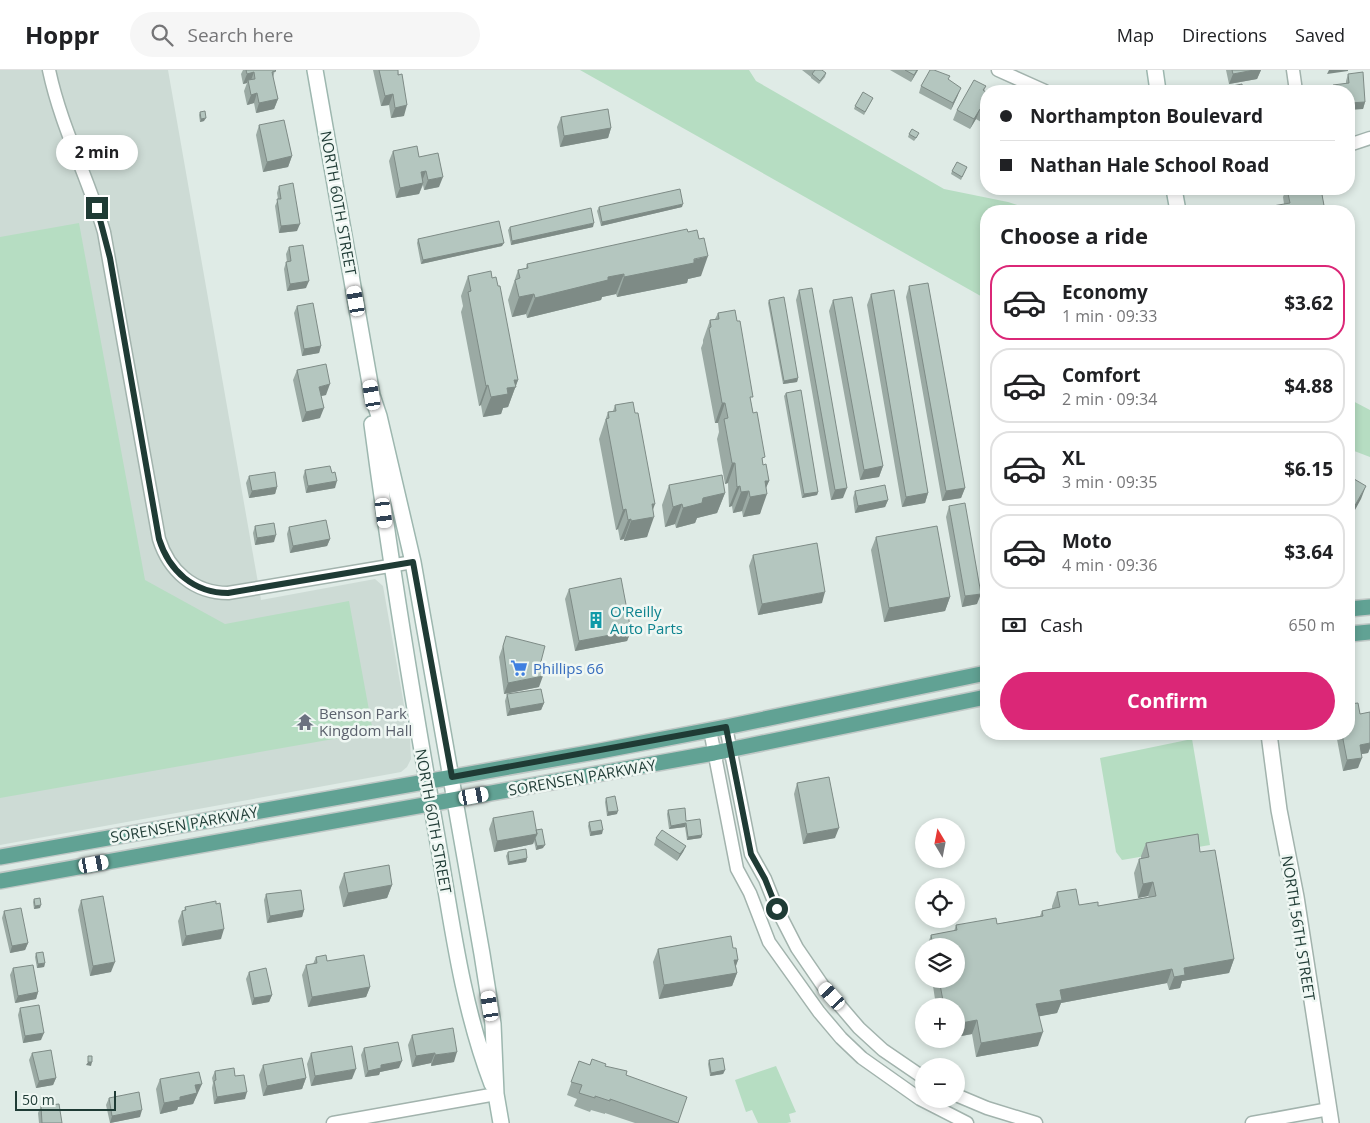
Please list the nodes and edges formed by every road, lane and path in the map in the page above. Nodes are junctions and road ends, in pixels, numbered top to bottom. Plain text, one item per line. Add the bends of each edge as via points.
1 (49, 70) edge
2 (315, 70) edge
3 (998, 70) edge
4 (1155, 70) edge
5 (1293, 70) edge
6 (1032, 85) edge
7 (1157, 85) edge
8 (1295, 85) edge
9 (1370, 138) edge
10 (1355, 143) edge
11 (372, 395) junction
12 (413, 562) junction
13 (390, 565) junction
14 (1370, 607) edge
15 (1355, 608) edge
16 (1370, 632) edge
17 (1355, 633) edge
18 (980, 674) edge
19 (980, 698) edge
20 (718, 729) junction
21 (1270, 740) edge
22 (730, 750) junction
23 (714, 753) junction
24 (452, 777) junction
25 (427, 781) junction
26 (455, 799) junction
27 (431, 804) junction
28 (0, 857) edge
29 (0, 881) edge
30 (915, 1072) edge
31 (496, 1094) junction
32 (965, 1099) edge
33 (1330, 1116) edge
34 (1014, 1120) edge
35 (333, 1123) edge
36 (501, 1123) edge
37 (967, 1123) edge
38 (1036, 1123) edge
39 (1252, 1123) edge

1 - 13 street via 67,135 104,232 159,539 171,564 188,582 222,593
2 - 11 main road, NORTH 60TH STREET
3 - 6 street
4 - 7 main road
5 - 8 street
9 - 10 street
11 - 12 main road, NORTH 60TH STREET
11 - 13 main road, NORTH 60TH STREET via 371,418
12 - 13 street
12 - 24 main road, NORTH 60TH STREET
13 - 25 main road, NORTH 60TH STREET
14 - 15 main road
16 - 17 main road
18 - 20 main road, SORENSEN PARKWAY
19 - 22 main road, SORENSEN PARKWAY
20 - 22 street
20 - 23 street
20 - 24 main road, SORENSEN PARKWAY
21 - 33 main road, NORTH 56TH STREET
22 - 23 main road, SORENSEN PARKWAY
22 - 30 street via 751,854 797,948 823,986 859,1028 883,1050
23 - 26 main road, SORENSEN PARKWAY
23 - 37 street via 737,869 768,942 819,1012 862,1058 920,1099
24 - 25 main road, SORENSEN PARKWAY
24 - 26 main road, NORTH 60TH STREET
25 - 27 main road, NORTH 60TH STREET
25 - 28 main road, SORENSEN PARKWAY
26 - 27 main road, SORENSEN PARKWAY
26 - 31 main road, NORTH 60TH STREET via 493,1024
27 - 29 main road, SORENSEN PARKWAY
27 - 31 main road, NORTH 60TH STREET via 471,1018
31 - 35 street
31 - 36 main road, NORTH 60TH STREET
32 - 34 street
33 - 39 street
34 - 38 street

